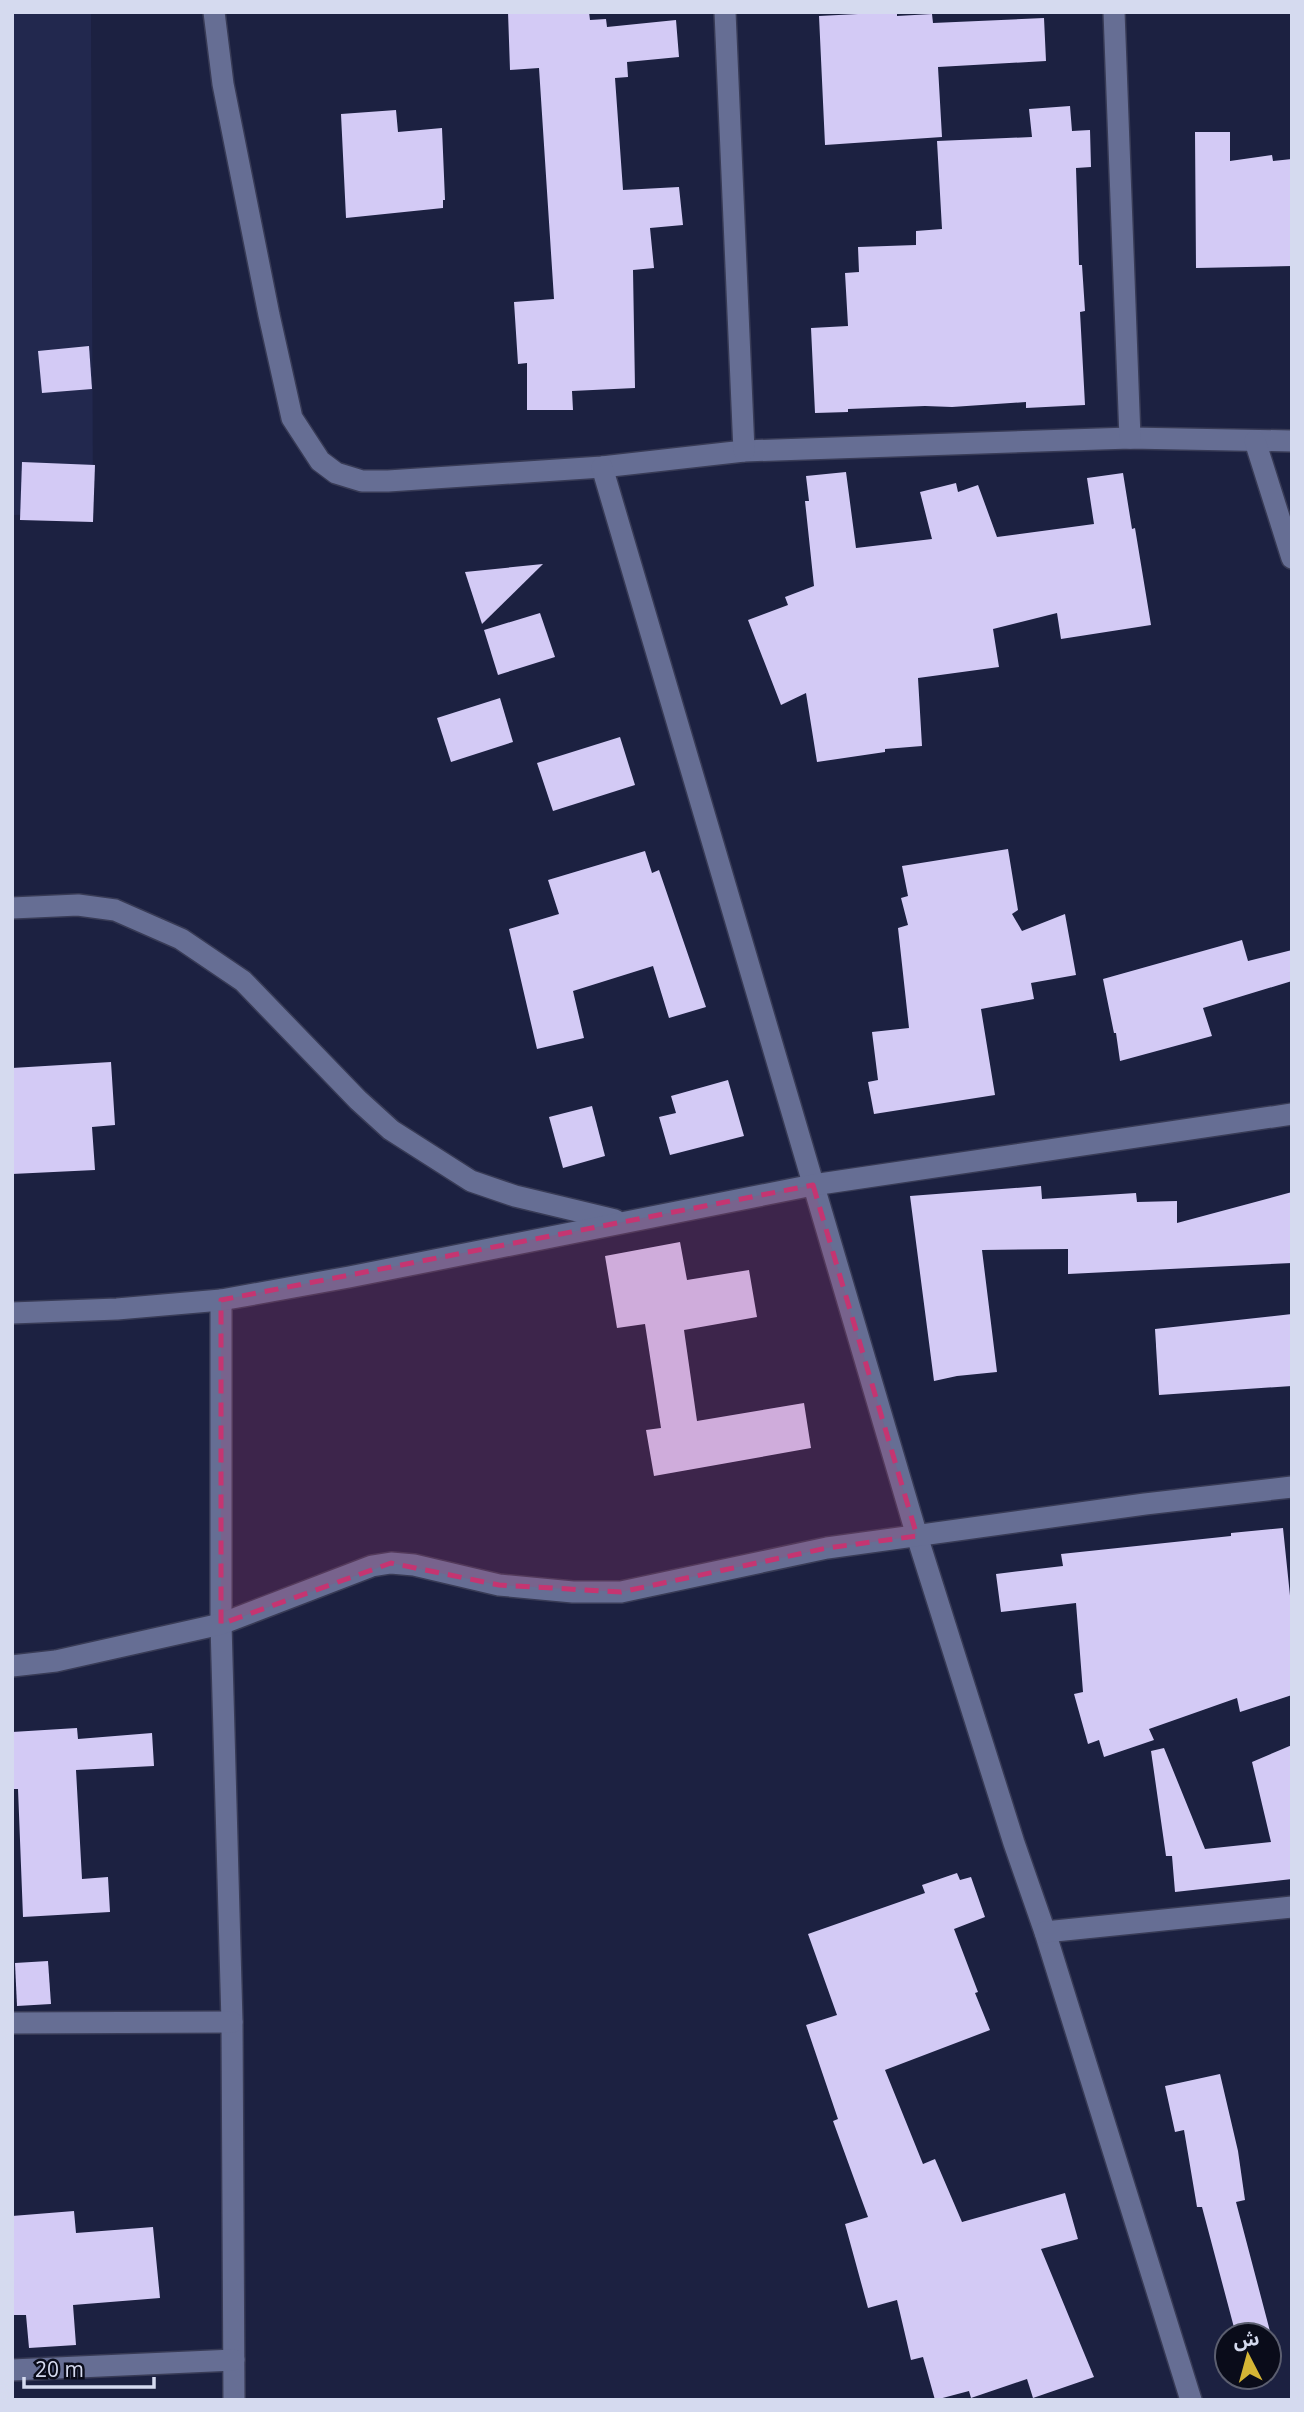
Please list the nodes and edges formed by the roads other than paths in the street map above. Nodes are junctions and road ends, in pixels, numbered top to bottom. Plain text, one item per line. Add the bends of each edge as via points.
1 (214, 12) edge
2 (725, 12) edge
3 (1114, 12) edge
4 (1130, 438) junction
5 (1255, 441) junction
6 (1292, 441) edge
7 (744, 451) junction
8 (603, 467) junction
9 (1292, 558) edge
10 (12, 908) edge
11 (1292, 1114) edge
12 (813, 1185) junction
13 (624, 1222) junction
14 (221, 1300) junction
15 (12, 1313) edge
16 (1292, 1487) edge
17 (917, 1536) junction
18 (221, 1624) junction
19 (12, 1666) edge
20 (1292, 1907) edge
21 (1045, 1931) junction
22 (12, 2022) edge
23 (232, 2022) junction
24 (233, 2360) junction
25 (12, 2370) edge
26 (234, 2400) edge
27 (1191, 2400) edge

1 - 8 street via 223,84 292,418 320,461 362,481
2 - 7 street
3 - 4 street
4 - 5 street
4 - 7 street
5 - 6 street
5 - 9 street
7 - 8 street
8 - 12 street
10 - 13 street via 78,905 115,910 181,939 243,981 391,1130 471,1181
11 - 12 street
12 - 13 street
12 - 17 street
13 - 14 street
14 - 15 street
14 - 18 street
16 - 17 street
17 - 18 street via 827,1548 621,1592 499,1585 391,1563 372,1566
17 - 21 street
18 - 19 street via 56,1661
18 - 23 street
20 - 21 street
21 - 27 street
22 - 23 street
23 - 24 street
24 - 25 street
24 - 26 street

